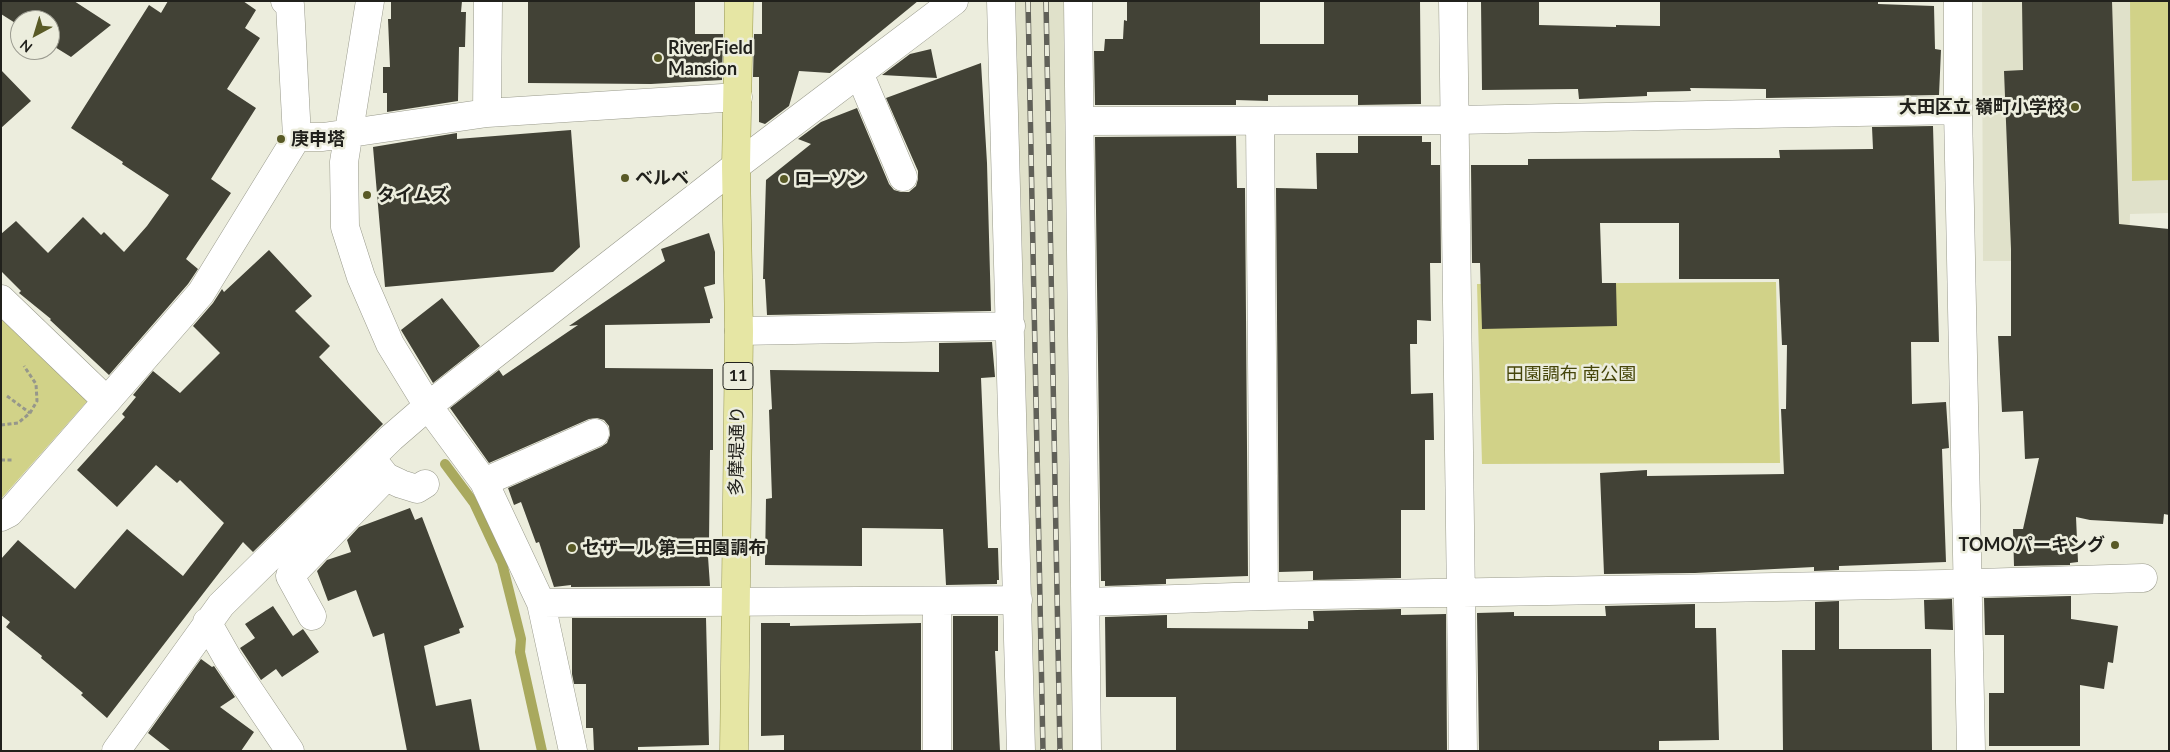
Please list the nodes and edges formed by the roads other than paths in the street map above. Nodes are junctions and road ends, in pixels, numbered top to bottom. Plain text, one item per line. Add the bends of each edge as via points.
1 (285, 1) edge
2 (370, 1) edge
3 (488, 1) edge
4 (739, 1) edge
5 (954, 1) edge
6 (1001, 1) edge
7 (1078, 1) edge
8 (1453, 1) edge
9 (1958, 1) edge
10 (859, 73) junction
11 (738, 97) junction
12 (1958, 110) junction
13 (487, 113) junction
14 (1456, 120) junction
15 (1080, 121) junction
16 (1260, 121) junction
17 (347, 132) junction
18 (297, 137) junction
19 (736, 166) junction
20 (903, 177) dead end
21 (1, 299) edge
22 (1011, 326) junction
23 (739, 331) junction
24 (106, 401) junction
25 (428, 406) junction
26 (595, 433) dead end
27 (379, 467) junction
28 (484, 482) junction
29 (425, 484) dead end
30 (1, 516) edge
31 (2143, 578) dead end
32 (1966, 583) junction
33 (1461, 593) junction
34 (1264, 596) junction
35 (937, 600) junction
36 (1018, 600) junction
37 (735, 602) junction
38 (1087, 602) junction
39 (541, 603) junction
40 (312, 616) dead end
41 (207, 622) junction
42 (116, 751) edge
43 (290, 751) edge
44 (573, 751) edge
45 (734, 751) edge
46 (937, 751) edge
47 (1021, 751) edge
48 (1088, 751) edge
49 (1462, 751) edge
50 (1970, 751) edge

1 - 18 street via 290,5
2 - 17 street
3 - 13 street
4 - 11 main road, 多摩堤通り / 11
5 - 10 street
6 - 22 street
7 - 15 street
8 - 14 street
9 - 12 street
10 - 19 street
10 - 20 street
11 - 13 street
11 - 19 main road, 多摩堤通り / 11
12 - 14 street
12 - 32 street
13 - 17 street
14 - 16 street
14 - 33 street
15 - 16 street
15 - 38 street
16 - 34 street
17 - 18 street via 323,137
17 - 25 street via 345,227 361,277 390,344
18 - 24 street via 200,293
19 - 23 main road, 多摩堤通り / 11
19 - 25 street
21 - 24 street
22 - 23 street
22 - 36 street
23 - 37 main road, 多摩堤通り / 11
24 - 30 street via 9,513
25 - 27 street
25 - 28 street
26 - 28 street
27 - 29 street via 417,489
27 - 40 street via 290,576
27 - 41 street via 221,605
28 - 39 street
31 - 32 street
32 - 33 street
32 - 50 street
33 - 34 street
33 - 49 street
34 - 38 street
35 - 36 street
35 - 37 street
35 - 46 street
36 - 47 street
37 - 39 street
37 - 45 main road, 多摩堤通り / 11
38 - 48 street
39 - 44 street
41 - 42 street
41 - 43 street

